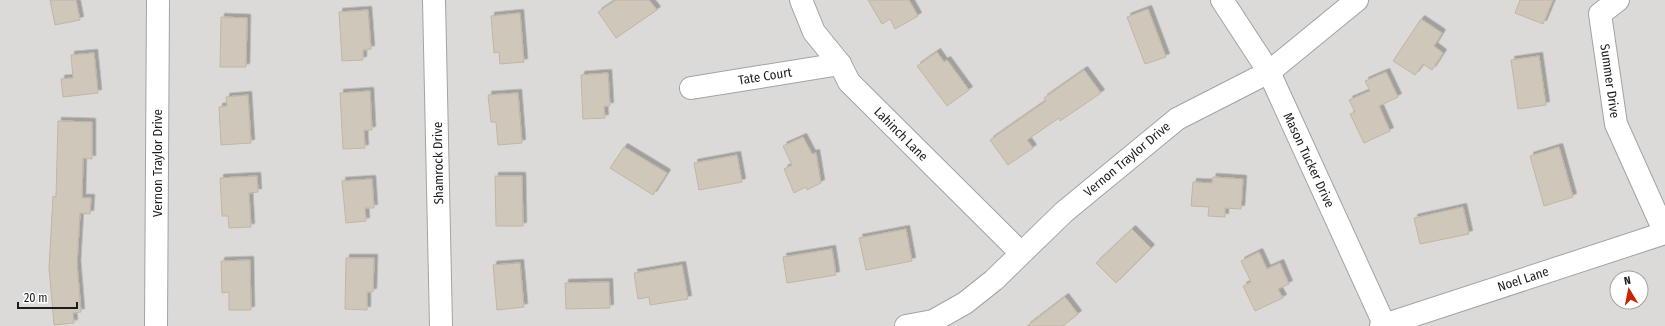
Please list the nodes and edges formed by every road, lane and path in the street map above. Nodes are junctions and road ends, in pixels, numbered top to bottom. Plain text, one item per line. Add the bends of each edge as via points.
1 (158, 0) edge
2 (434, 0) edge
3 (802, 0) edge
4 (1222, 0) edge
5 (1357, 0) edge
6 (1618, 0) edge
7 (840, 64) junction
8 (1269, 72) junction
9 (691, 88) dead end
10 (1665, 233) edge
11 (1021, 253) junction
12 (156, 326) edge
13 (441, 326) edge
14 (906, 326) edge
15 (1384, 326) edge

1 - 12 street, Vernon Traylor Drive
2 - 13 street, Shamrock Drive
3 - 7 street, Lahinch Lane via 814,32
4 - 8 street, Mason Tucker Drive
5 - 8 street, Vernon Traylor Drive
6 - 10 street, Summer Drive via 1600,14 1616,124
7 - 9 street, Tate Court
7 - 11 street, Lahinch Lane via 849,82
8 - 11 street, Vernon Traylor Drive via 1176,119 1064,212
8 - 15 street, Mason Tucker Drive
10 - 15 street, Noel Lane
11 - 14 street, Vernon Traylor Drive via 994,280 964,303 933,321

